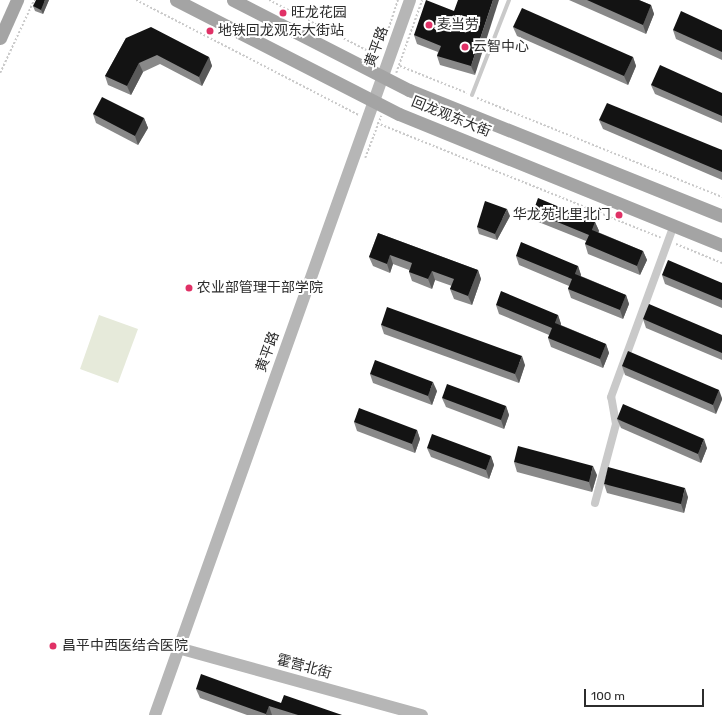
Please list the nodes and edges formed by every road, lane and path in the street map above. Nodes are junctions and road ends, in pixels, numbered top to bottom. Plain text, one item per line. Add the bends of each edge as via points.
1 (18, 0) edge
2 (34, 0) edge
3 (136, 0) edge
4 (176, 0) edge
5 (233, 0) edge
6 (270, 0) edge
7 (398, 0) edge
8 (410, 0) edge
9 (422, 0) edge
10 (509, 0) edge
11 (0, 38) edge
12 (385, 39) dead end
13 (406, 47) dead end
14 (363, 48) dead end
15 (0, 73) edge
16 (422, 75) dead end
17 (383, 78) junction
18 (472, 95) junction
19 (334, 102) dead end
20 (374, 102) junction
21 (396, 131) dead end
22 (722, 197) edge
23 (722, 216) edge
24 (674, 225) junction
25 (668, 241) junction
26 (722, 245) edge
27 (722, 263) edge
28 (595, 503) dead end
29 (178, 648) junction
30 (155, 715) edge
31 (422, 715) edge

1 - 11 main road
2 - 15 path
3 - 19 path
4 - 20 main road, 回龙观东大街
5 - 17 main road, 回龙观东大街
6 - 14 path
7 - 12 path
8 - 17 main road, 黄平路
9 - 13 path
10 - 18 lane
16 - 18 path
17 - 20 main road, 黄平路
17 - 23 main road, 回龙观东大街
18 - 22 path
20 - 24 main road, 回龙观东大街
20 - 29 main road, 黄平路
21 - 25 path
24 - 25 street
24 - 26 main road, 回龙观东大街
25 - 27 path
25 - 28 street via 611,397 616,424
29 - 30 main road, 黄平路
29 - 31 main road, 霍营北街

